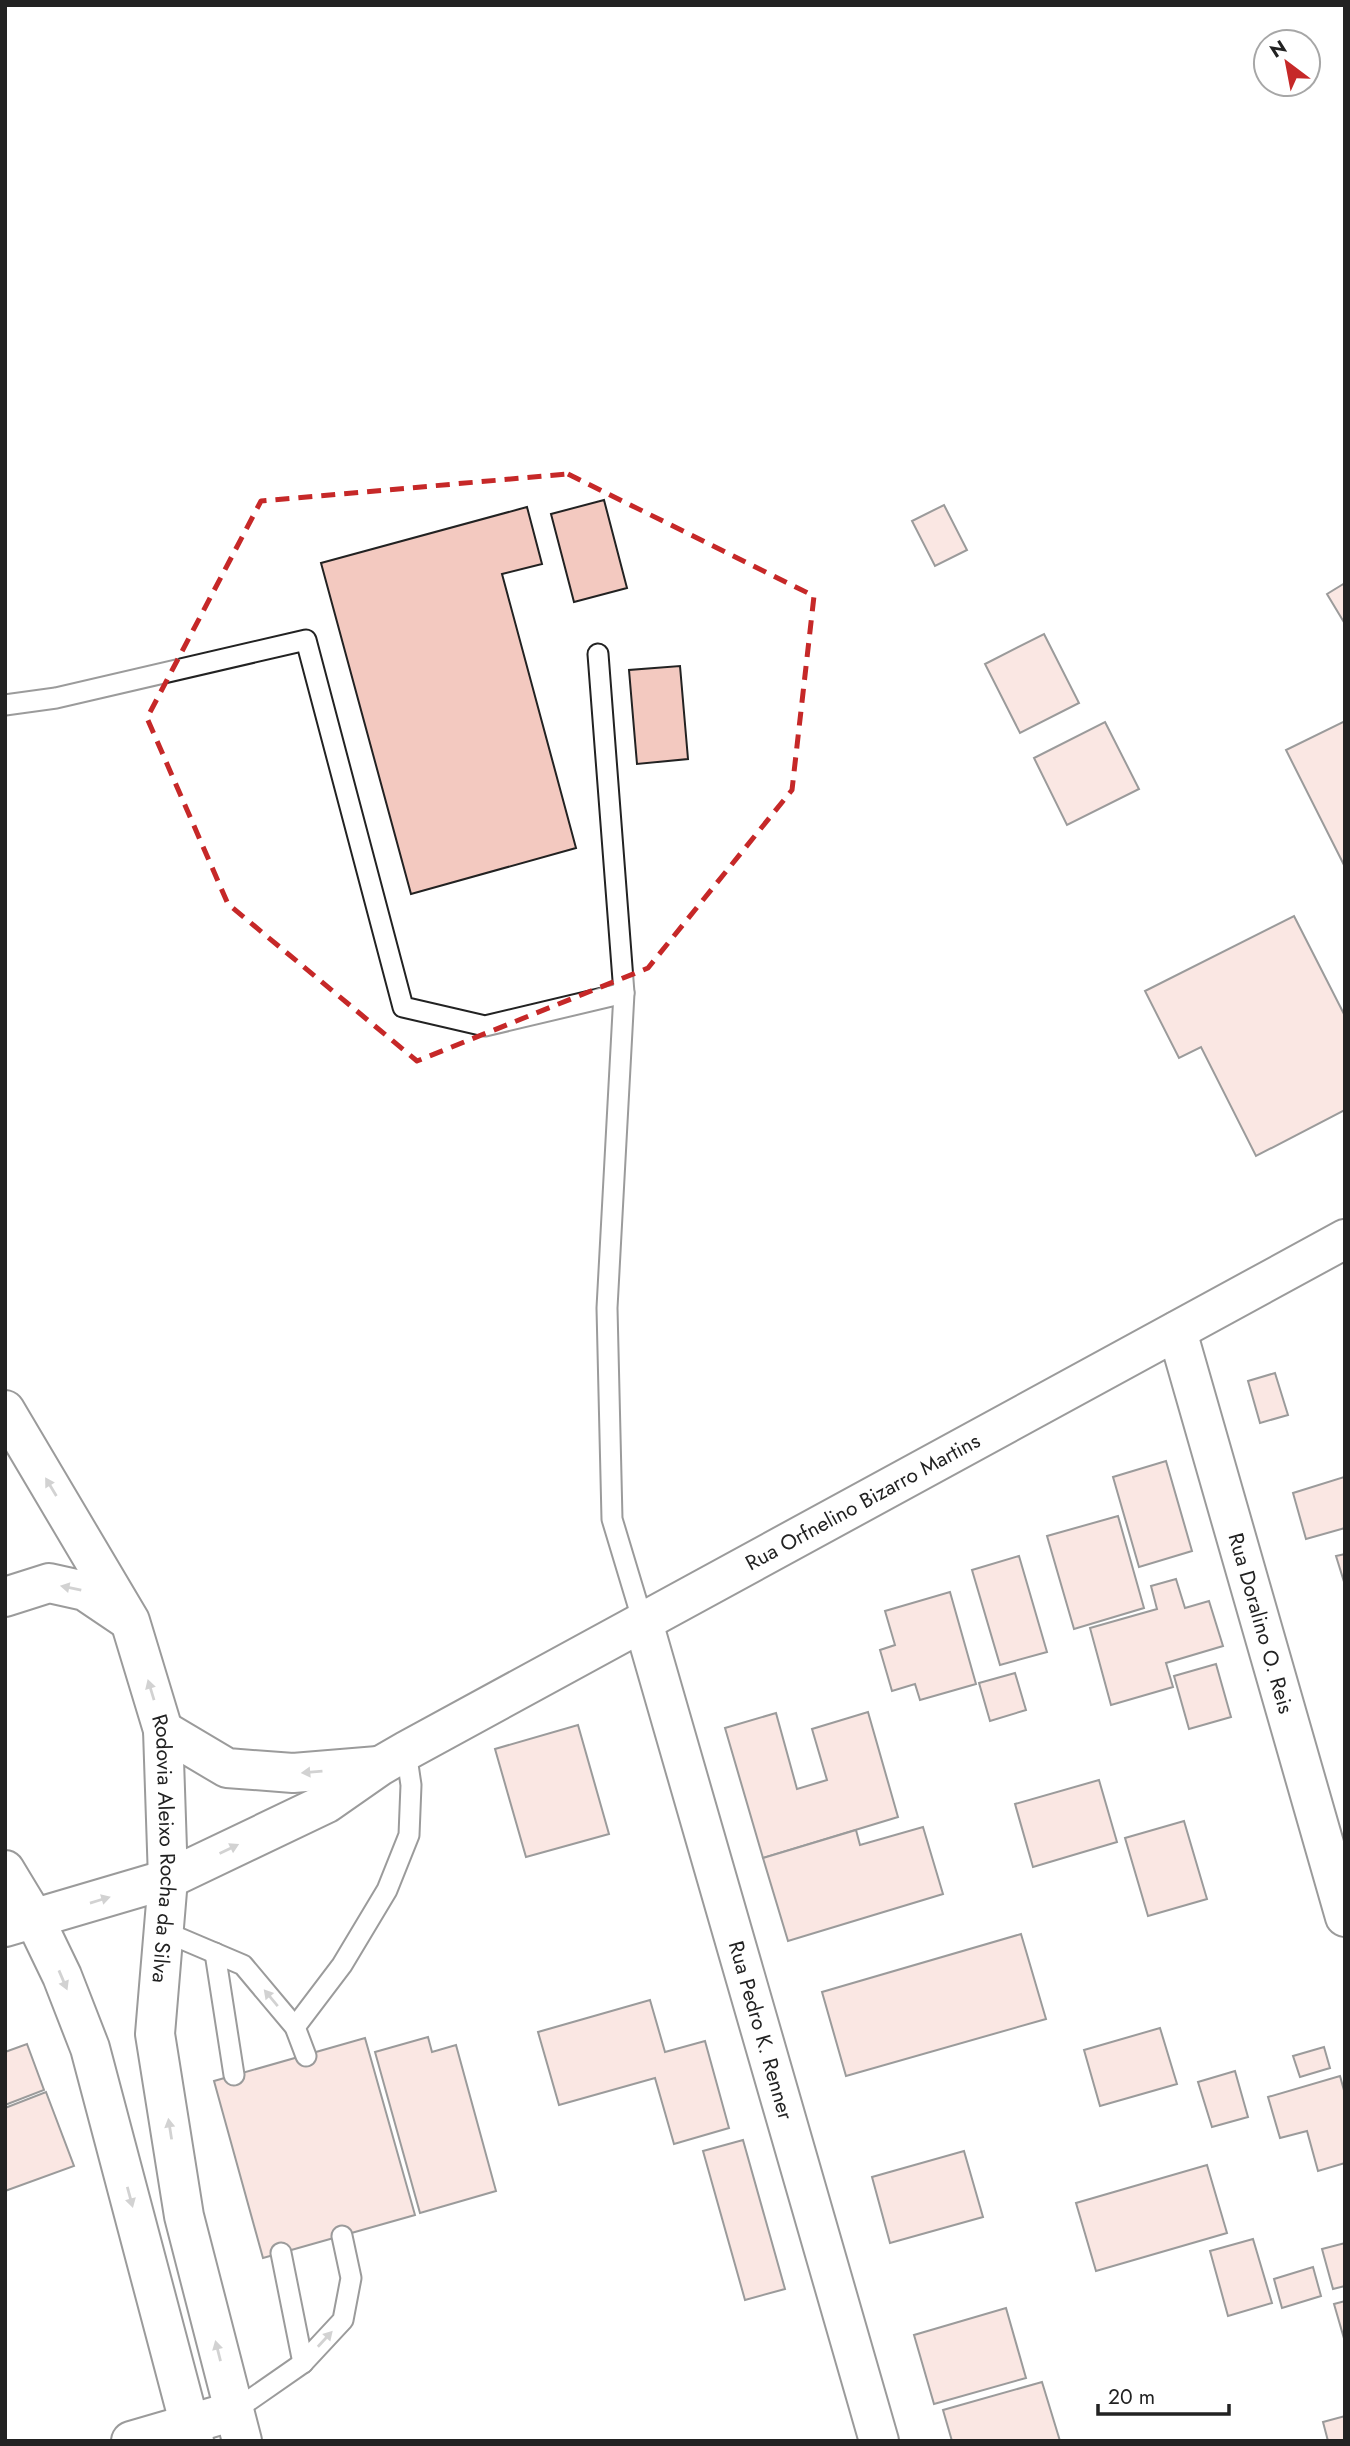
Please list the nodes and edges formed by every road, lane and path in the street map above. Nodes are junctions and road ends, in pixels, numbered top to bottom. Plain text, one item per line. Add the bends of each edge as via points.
1 (598, 654) dead end
2 (5, 705) edge
3 (624, 993) junction
4 (1345, 1239) edge
5 (1177, 1331) junction
6 (5, 1410) edge
7 (5, 1597) edge
8 (130, 1621) junction
9 (643, 1622) junction
10 (163, 1730) junction
11 (393, 1759) junction
12 (5, 1870) edge
13 (168, 1879) junction
14 (1345, 1917) edge
15 (20, 1922) edge
16 (163, 1931) junction
17 (215, 1953) junction
18 (295, 2026) junction
19 (306, 2056) dead end
20 (234, 2076) dead end
21 (342, 2236) dead end
22 (281, 2253) dead end
23 (303, 2363) junction
24 (238, 2426) edge
25 (192, 2431) edge
26 (131, 2441) edge
27 (879, 2441) edge

1 - 3 lane
2 - 3 lane via 56,698 306,640 402,1007 485,1026
3 - 9 lane via 607,1308 612,1519
4 - 5 street, Rua Orfnelino Bizarro Martins
5 - 9 street, Rua Orfnelino Bizarro Martins
5 - 14 street, Rua Doralino O. Reis
8 -> 6 street, Rodovia Aleixo Rocha da Silva
8 -> 7 street via 85,1591 49,1583
10 -> 8 street, Rodovia Aleixo Rocha da Silva
9 - 11 street, Rua Orfnelino Bizarro Martins
9 - 27 street, Rua Pedro K. Renner
11 -> 10 street, Rua Orfnelino Bizarro Martins via 293,1773 227,1768
10 - 13 street, Rodovia Aleixo Rocha da Silva
13 -> 11 street, Rua Orfnelino Bizarro Martins via 327,1802
11 - 18 lane via 411,1785 405,1846 387,1890 342,1965
12 - 15 street
15 -> 13 street, Rua Orfnelino Bizarro Martins
13 - 16 street, Rodovia Aleixo Rocha da Silva
15 -> 25 street via 62,1976 90,2048
16 - 17 lane
24 -> 16 street, Rodovia Aleixo Rocha da Silva via 184,2216 155,2034
18 -> 17 lane via 243,1965
17 - 20 lane
18 - 19 lane
23 -> 21 lane via 343,2320 351,2278
22 - 23 lane
23 - 24 lane
24 - 25 street
25 - 26 street

